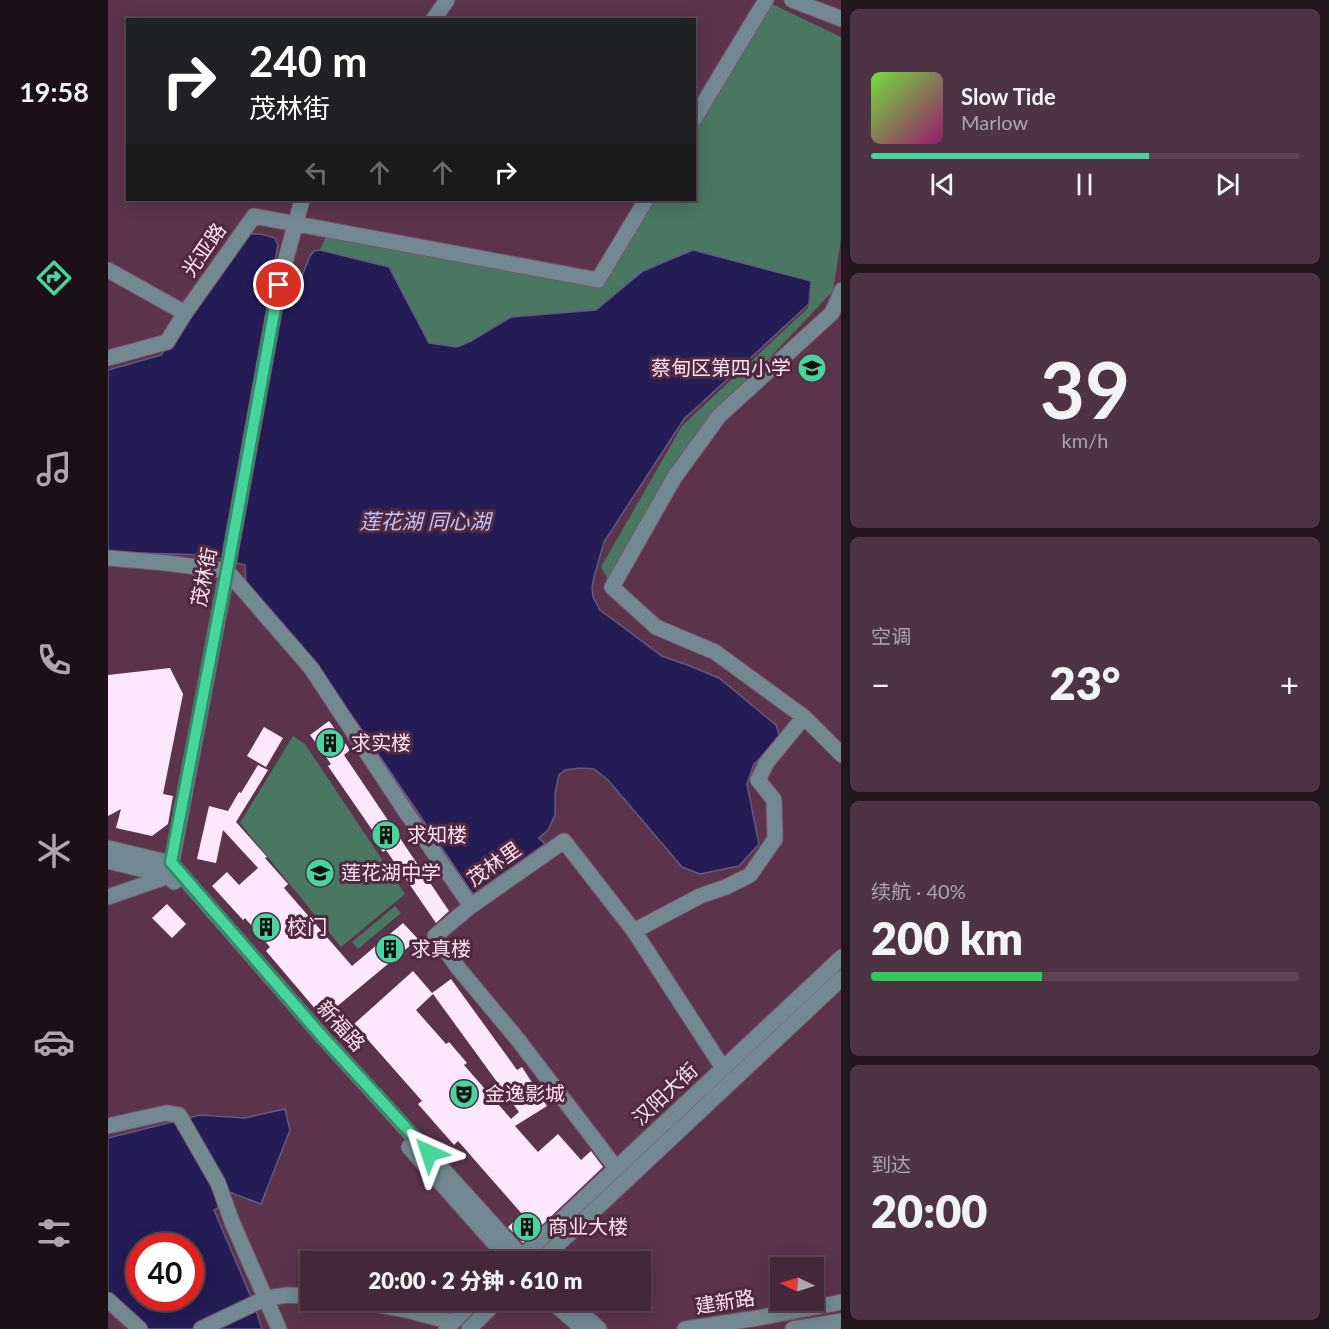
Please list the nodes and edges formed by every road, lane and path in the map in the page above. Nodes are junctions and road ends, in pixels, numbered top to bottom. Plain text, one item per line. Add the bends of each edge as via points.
1 (447, 0) edge
2 (455, 0) edge
3 (766, 0) edge
4 (792, 0) edge
5 (434, 18) edge
6 (442, 18) edge
7 (841, 20) edge
8 (696, 116) edge
9 (302, 201) edge
10 (313, 201) edge
11 (645, 201) edge
12 (295, 224) junction
13 (108, 270) edge
14 (841, 292) edge
15 (185, 313) junction
16 (108, 358) edge
17 (108, 558) edge
18 (227, 571) junction
19 (804, 717) junction
20 (841, 754) edge
21 (108, 848) edge
22 (108, 861) edge
23 (170, 869) junction
24 (108, 897) edge
25 (471, 906) junction
26 (634, 931) junction
27 (841, 958) edge
28 (841, 979) edge
29 (723, 1068) junction
30 (108, 1126) edge
31 (616, 1168) junction
32 (511, 1251) edge
33 (528, 1251) edge
34 (551, 1251) edge
35 (300, 1296) edge
36 (266, 1298) junction
37 (108, 1300) edge
38 (841, 1302) edge
39 (410, 1311) edge
40 (464, 1311) edge
41 (487, 1311) edge
42 (563, 1311) edge
43 (580, 1311) edge
44 (841, 1321) edge
45 (449, 1326) edge
46 (140, 1329) edge
47 (201, 1329) edge
48 (279, 1329) edge
49 (469, 1329) edge
50 (583, 1329) edge
51 (599, 1329) edge
52 (685, 1329) edge
53 (793, 1329) edge

1 - 5 street
2 - 6 street
3 - 8 street
4 - 7 street
9 - 12 street, 茂林街
10 - 12 street, 茂林街
11 - 12 street via 598,280
12 - 15 street, 光亚路 via 254,216
12 - 18 street, 茂林街 via 279,285
13 - 15 street
14 - 19 street via 832,313 719,416 674,478 612,587 656,627 715,652
15 - 16 street, 光亚路 via 167,342
17 - 18 street
18 - 23 street, 茂林街
18 - 25 street via 311,668
19 - 20 street
19 - 26 street via 767,762 758,780 774,800 775,839 750,875
21 - 23 street
22 - 23 street
23 - 24 street
23 - 32 street, 新福路
25 - 26 street, 茂林里 via 564,841
25 - 31 street, 茂林里 via 435,936
26 - 29 street, 茂林里
27 - 29 street, 汉阳大街
28 - 34 street, 汉阳大街
29 - 31 street, 汉阳大街
30 - 36 street via 166,1113 179,1115 218,1183
31 - 33 street, 汉阳大街
35 - 36 street
36 - 47 street
36 - 48 street
37 - 46 street
38 - 52 street, 建新路
39 - 45 street
40 - 45 street
41 - 49 street
42 - 50 street
43 - 51 street
44 - 53 street

